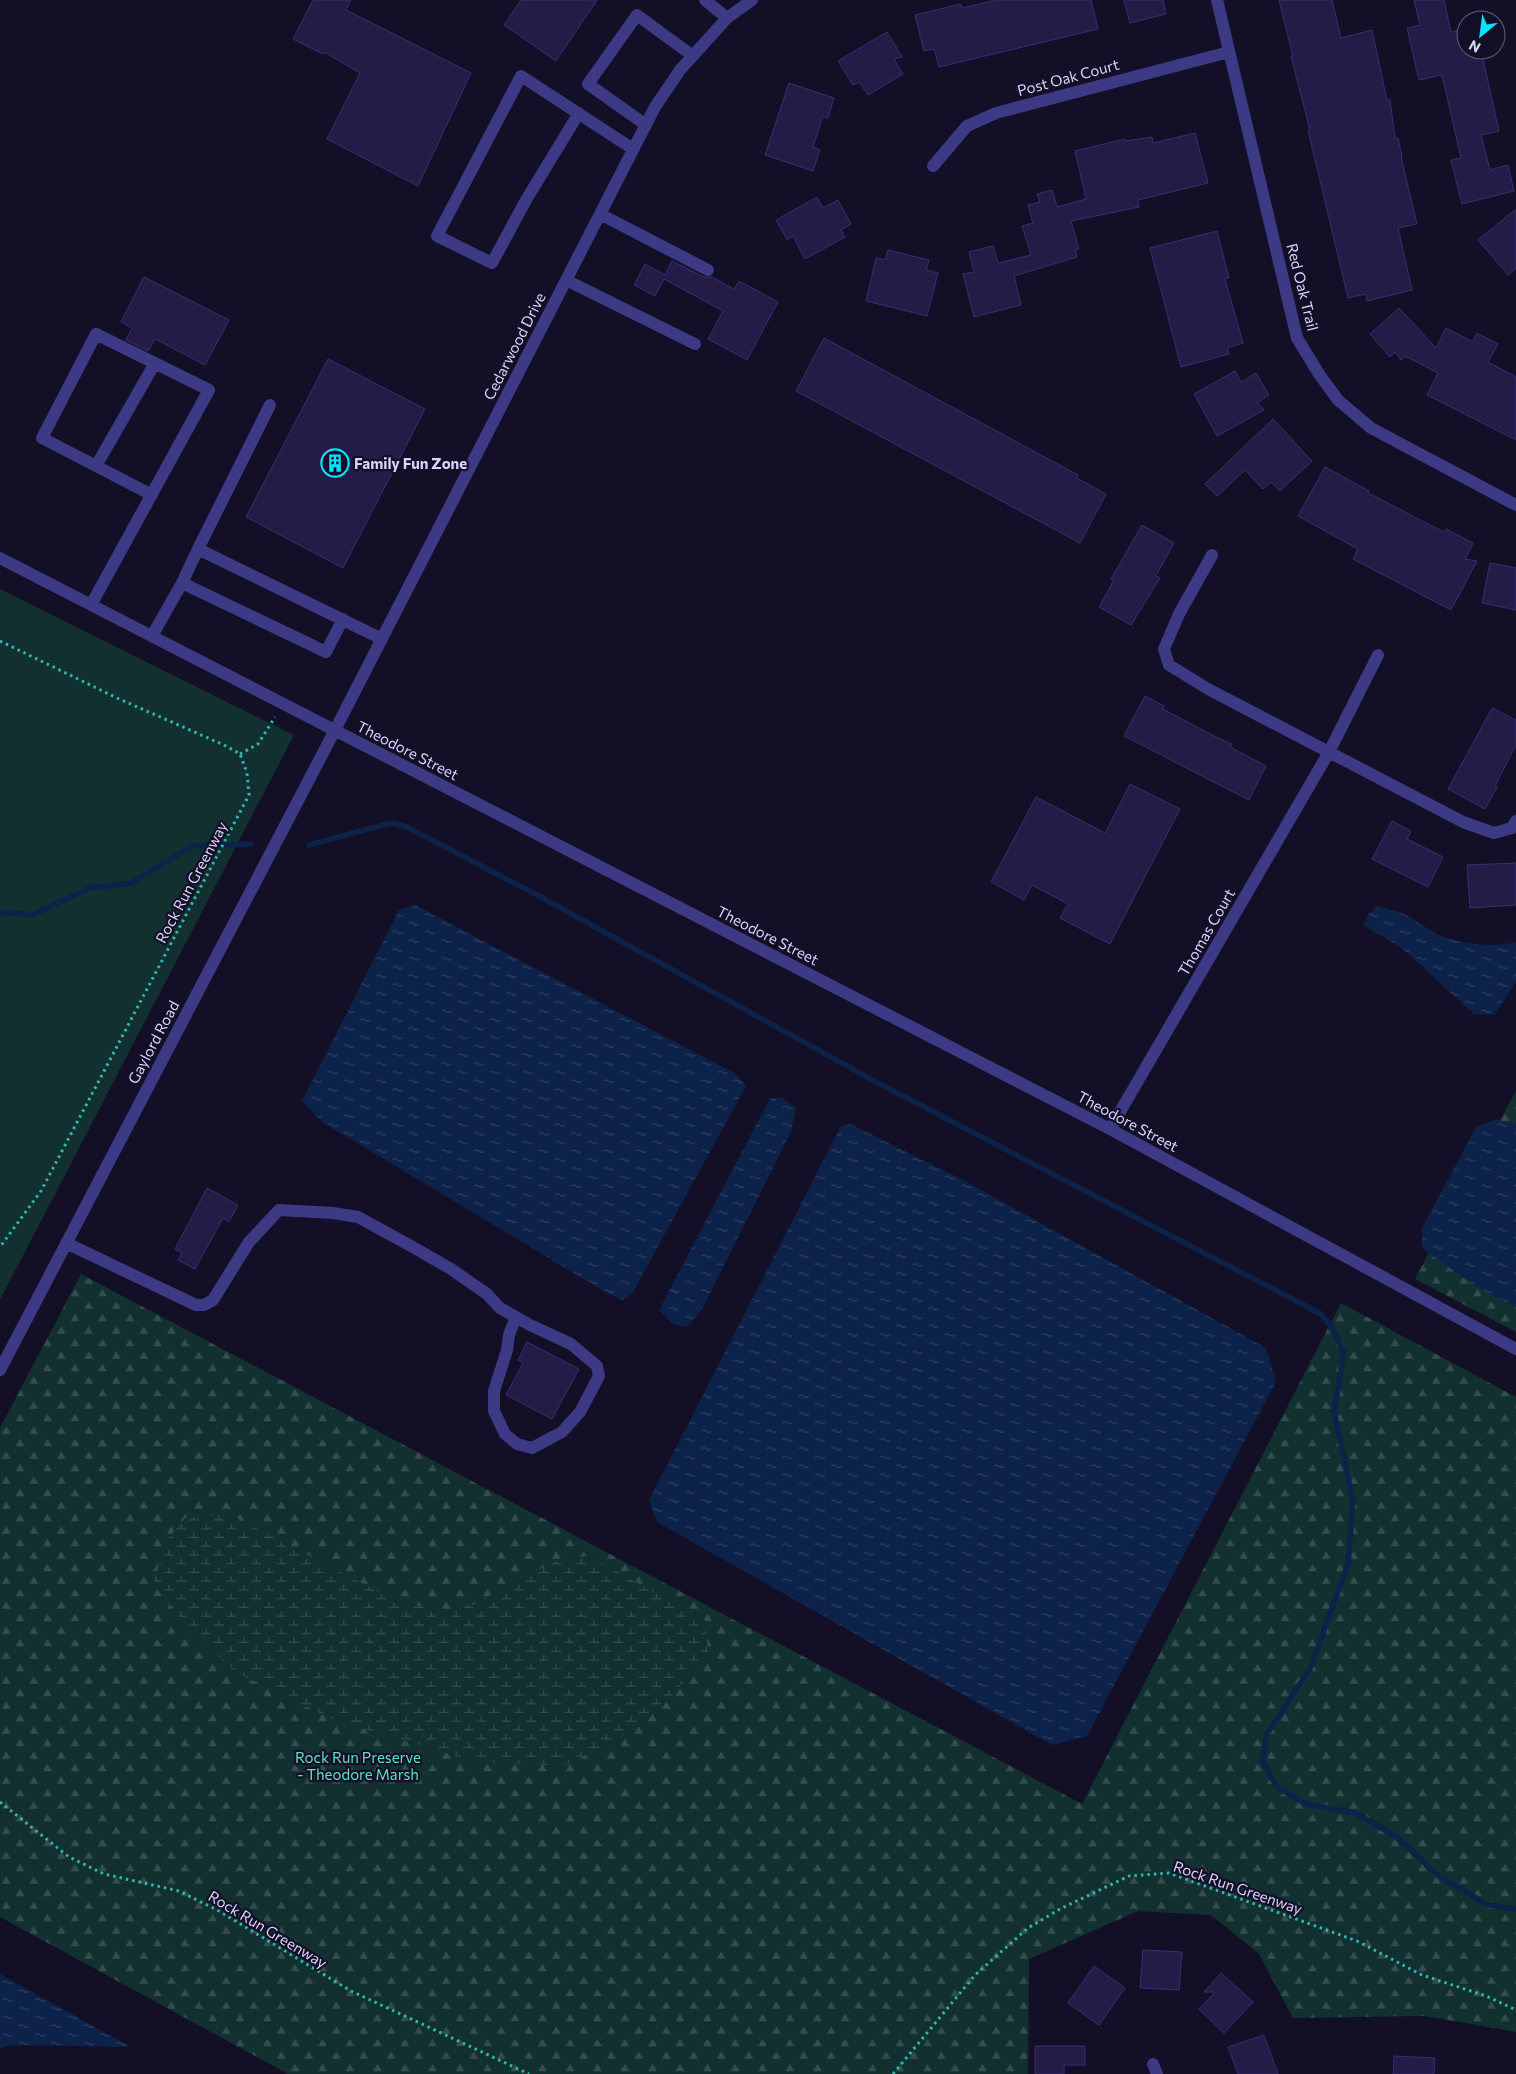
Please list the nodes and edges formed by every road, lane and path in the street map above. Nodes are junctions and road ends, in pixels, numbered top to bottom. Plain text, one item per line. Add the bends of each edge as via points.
1 (705, 0) edge
2 (752, 0) edge
3 (1217, 0) edge
4 (727, 18) junction
5 (1229, 52) junction
6 (693, 56) junction
7 (579, 113) junction
8 (646, 125) junction
9 (633, 149) junction
10 (933, 166) dead end
11 (600, 214) junction
12 (708, 270) dead end
13 (566, 280) junction
14 (695, 344) dead end
15 (154, 363) junction
16 (270, 405) dead end
17 (96, 466) junction
18 (152, 495) junction
19 (1516, 505) edge
20 (198, 548) junction
21 (1212, 555) dead end
22 (0, 558) edge
23 (182, 583) junction
24 (91, 605) junction
25 (342, 619) junction
26 (152, 636) junction
27 (382, 638) junction
28 (0, 641) edge
29 (1378, 655) dead end
30 (282, 703) junction
31 (335, 730) junction
32 (1329, 752) junction
33 (240, 754) junction
34 (1516, 821) edge
35 (1110, 1129) junction
36 (66, 1243) junction
37 (0, 1247) edge
38 (516, 1317) junction
39 (1516, 1349) edge
40 (0, 1370) edge
41 (0, 1802) edge
42 (1516, 2010) edge
43 (529, 2074) edge
44 (892, 2074) edge

1 - 4 street
2 - 4 street, Cedarwood Drive
3 - 5 street, Red Oak Trail
4 - 6 street, Cedarwood Drive
5 - 10 street, Post Oak Court via 996,113 967,126
5 - 19 street, Red Oak Trail via 1298,338 1319,374 1338,400 1371,428
6 - 8 street, Cedarwood Drive via 655,107
6 - 8 street via 637,15 588,84
7 - 7 street via 522,76 437,236 492,263
7 - 9 street
8 - 9 street, Cedarwood Drive
9 - 11 street, Cedarwood Drive
11 - 12 street
11 - 13 street, Cedarwood Drive
13 - 14 street
13 - 27 street, Cedarwood Drive
15 - 17 street
15 - 17 street via 96,334 42,438
15 - 18 street via 209,390
16 - 20 street
17 - 18 street
18 - 24 street
20 - 23 street
20 - 25 street
21 - 32 street via 1179,614 1164,649 1169,665
22 - 24 street, Theodore Street
23 - 25 street via 326,652
23 - 26 street
24 - 26 street, Theodore Street
25 - 27 street
26 - 30 street, Theodore Street
27 - 31 street, Cedarwood Drive
28 - 33 path
29 - 32 street, Thomas Court
30 - 31 street, Theodore Street
30 - 33 path via 258,744
31 - 35 street, Theodore Street
31 - 36 street, Gaylord Road
32 - 34 street via 1494,834 1512,828
32 - 35 street, Thomas Court
33 - 37 path, Rock Run Greenway via 247,772 249,795 42,1192
35 - 39 street, Theodore Street
36 - 38 street via 196,1306 213,1300 249,1242 279,1210 358,1217 412,1246 487,1294 500,1308
36 - 40 street, Gaylord Road
38 - 38 street via 576,1348 597,1366 600,1376 580,1412 562,1432 532,1448 517,1444 505,1434 494,1411 494,1391
41 - 43 path, Rock Run Greenway via 69,1857 104,1874 178,1891 218,1911 351,1992
42 - 44 path, Rock Run Greenway via 1486,1996 1422,1975 1357,1941 1169,1873 1129,1876 1028,1928 974,1975

